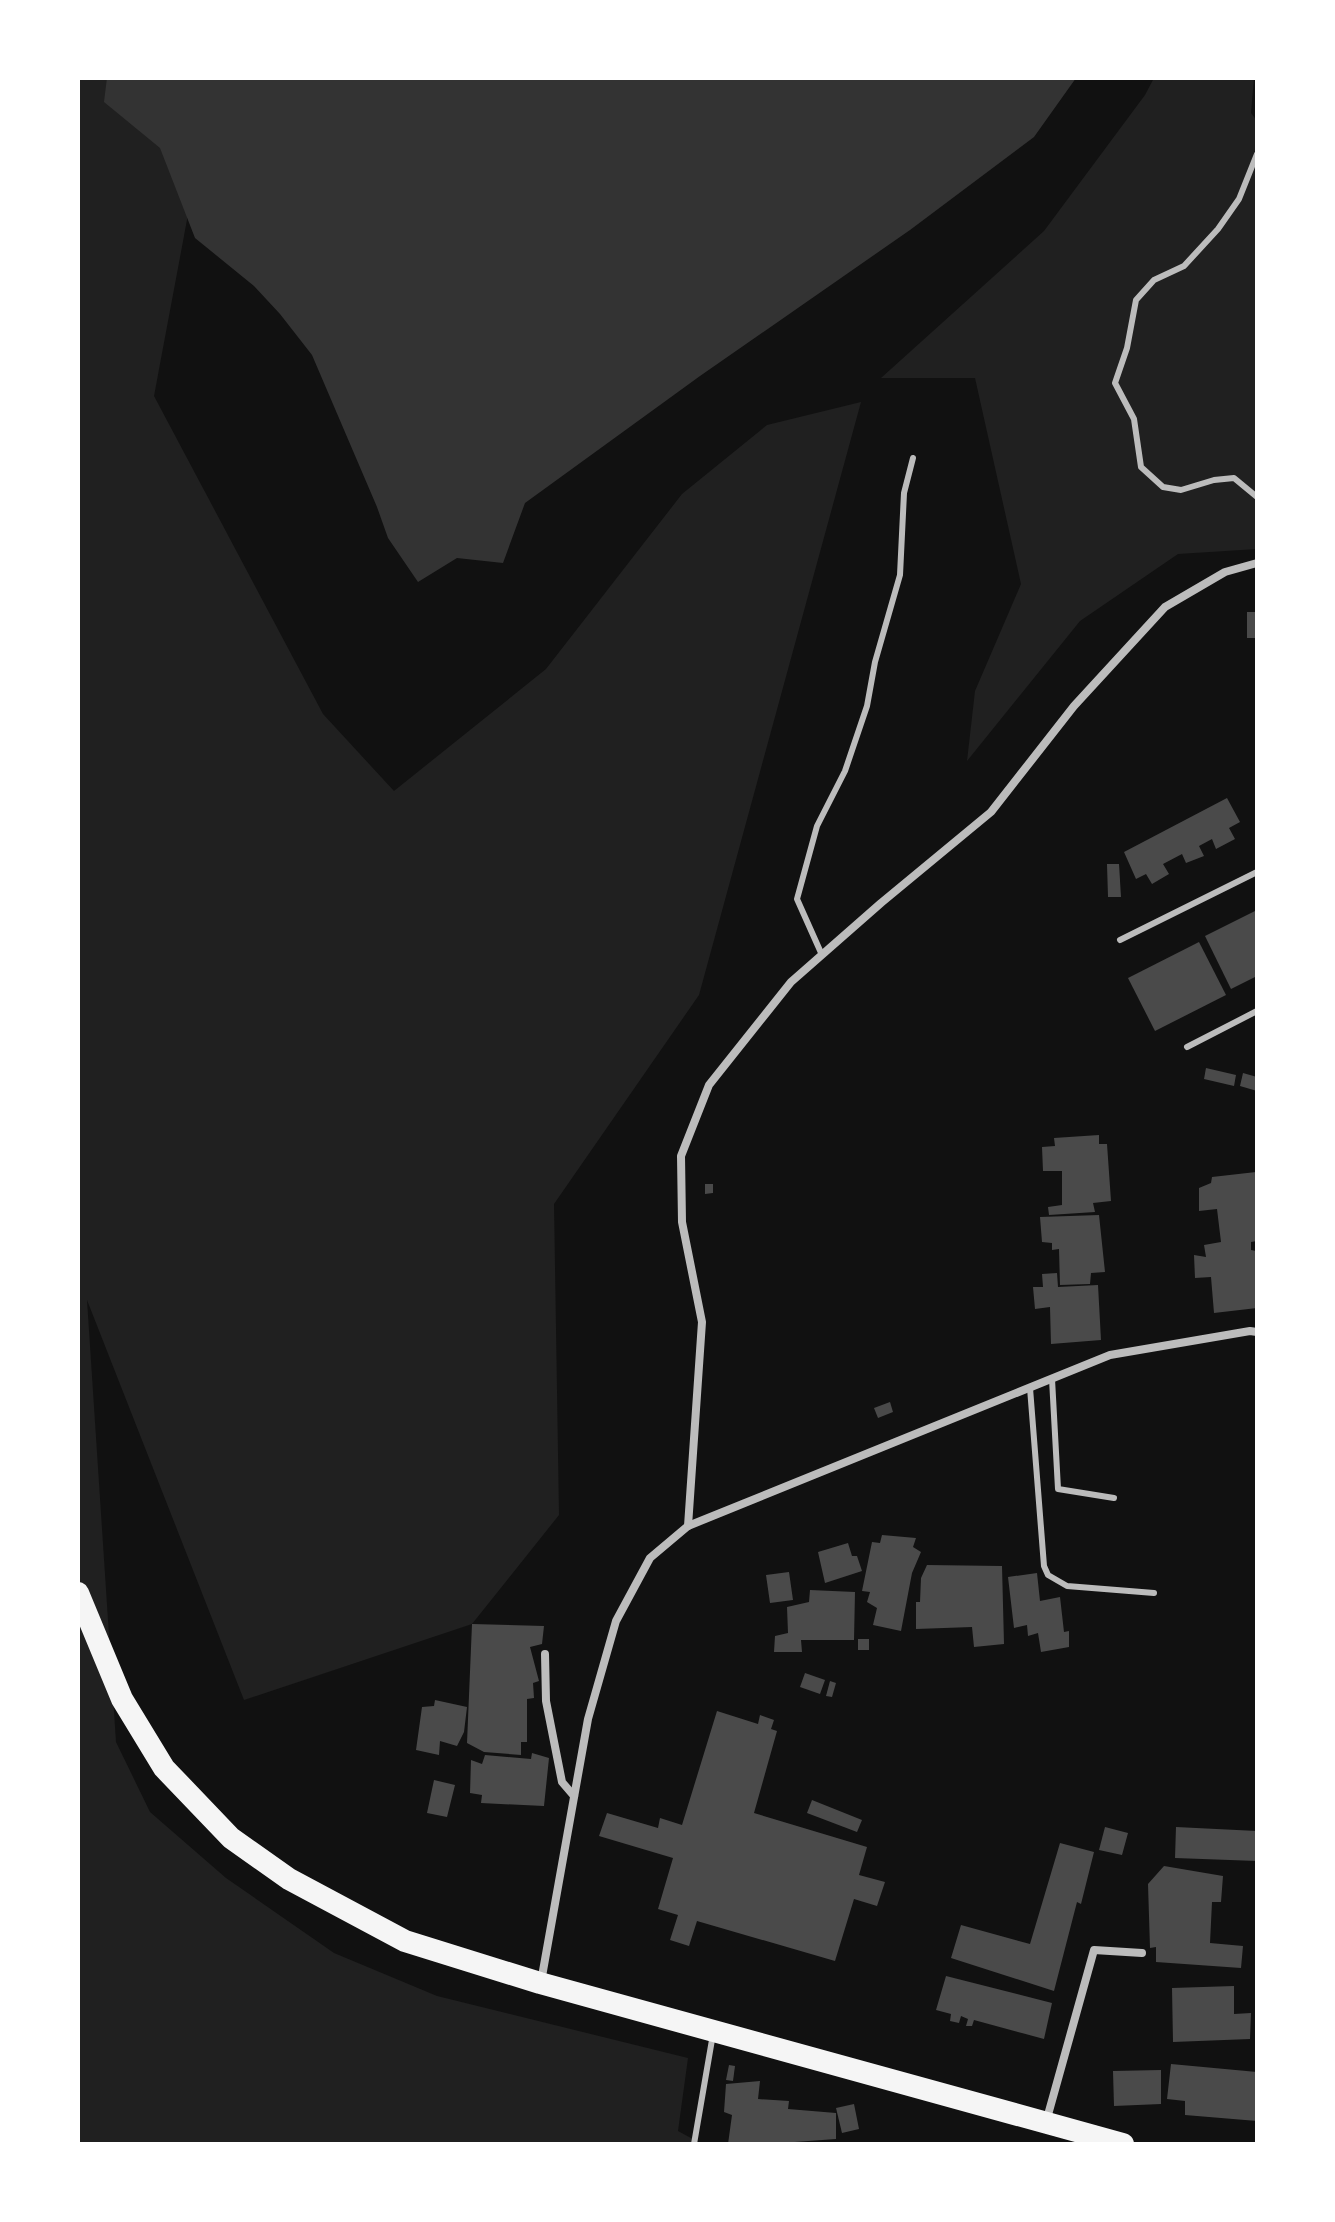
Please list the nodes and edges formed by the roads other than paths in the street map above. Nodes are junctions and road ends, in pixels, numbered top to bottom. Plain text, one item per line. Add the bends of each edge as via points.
1 (1257, 154) edge
2 (913, 458) dead end
3 (1257, 497) edge
4 (1257, 563) edge
5 (1257, 872) edge
6 (1120, 940) dead end
7 (822, 955) junction
8 (1257, 1011) edge
9 (1187, 1047) dead end
10 (1257, 1332) edge
11 (1052, 1379) junction
12 (1030, 1388) junction
13 (1114, 1498) dead end
14 (688, 1526) junction
15 (78, 1593) edge
16 (1154, 1593) dead end
17 (545, 1654) dead end
18 (574, 1796) junction
19 (1142, 1953) dead end
20 (540, 1983) junction
21 (713, 2030) junction
22 (1046, 2123) junction
23 (694, 2144) edge
24 (1123, 2144) edge

1 - 3 lane via 1239,199 1218,229 1184,266 1154,280 1136,300 1115,383 1134,419 1141,467 1163,487 1181,490 1234,478
2 - 7 lane via 904,493 900,575 867,706 845,771 817,826 797,899
4 - 7 street via 1225,572 1165,607 1074,706 991,812
5 - 6 lane
7 - 14 street via 791,982 709,1085 681,1156 682,1222 702,1322
8 - 9 lane
10 - 11 street via 1110,1355
11 - 12 street
11 - 13 lane via 1058,1489
12 - 14 street
12 - 16 lane via 1048,1575 1067,1586
14 - 18 street via 650,1558 616,1621 588,1719
15 - 20 highway via 122,1699 164,1768 231,1838 289,1879 405,1941
17 - 18 street via 546,1701 562,1782
18 - 20 street
19 - 22 street via 1094,1950
20 - 21 highway
21 - 22 highway
21 - 23 lane
22 - 24 highway

